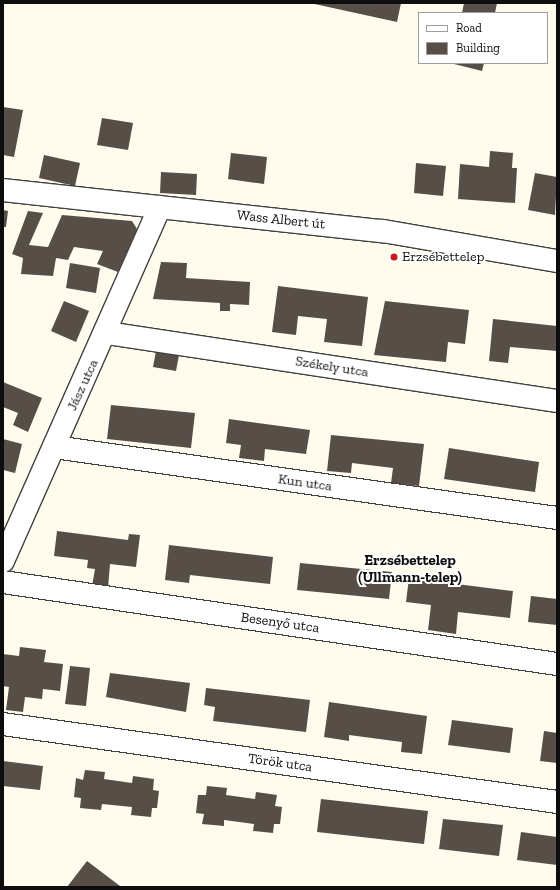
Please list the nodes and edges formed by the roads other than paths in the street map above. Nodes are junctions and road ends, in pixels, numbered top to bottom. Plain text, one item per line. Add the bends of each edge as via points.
1 (3, 190) edge
2 (160, 207) junction
3 (557, 261) edge
4 (107, 333) junction
5 (557, 401) edge
6 (54, 447) junction
7 (557, 518) edge
8 (3, 561) edge
9 (3, 582) edge
10 (557, 664) edge
11 (3, 724) edge
12 (557, 802) edge

1 - 2 street, Wass Albert út
2 - 3 street, Wass Albert út via 383,231
2 - 4 street, Jász utca
4 - 5 street, Székely utca
4 - 6 street, Jász utca
6 - 7 street, Kun utca
6 - 8 street, Jász utca
9 - 10 street, Besenyő utca
11 - 12 street, Török utca

